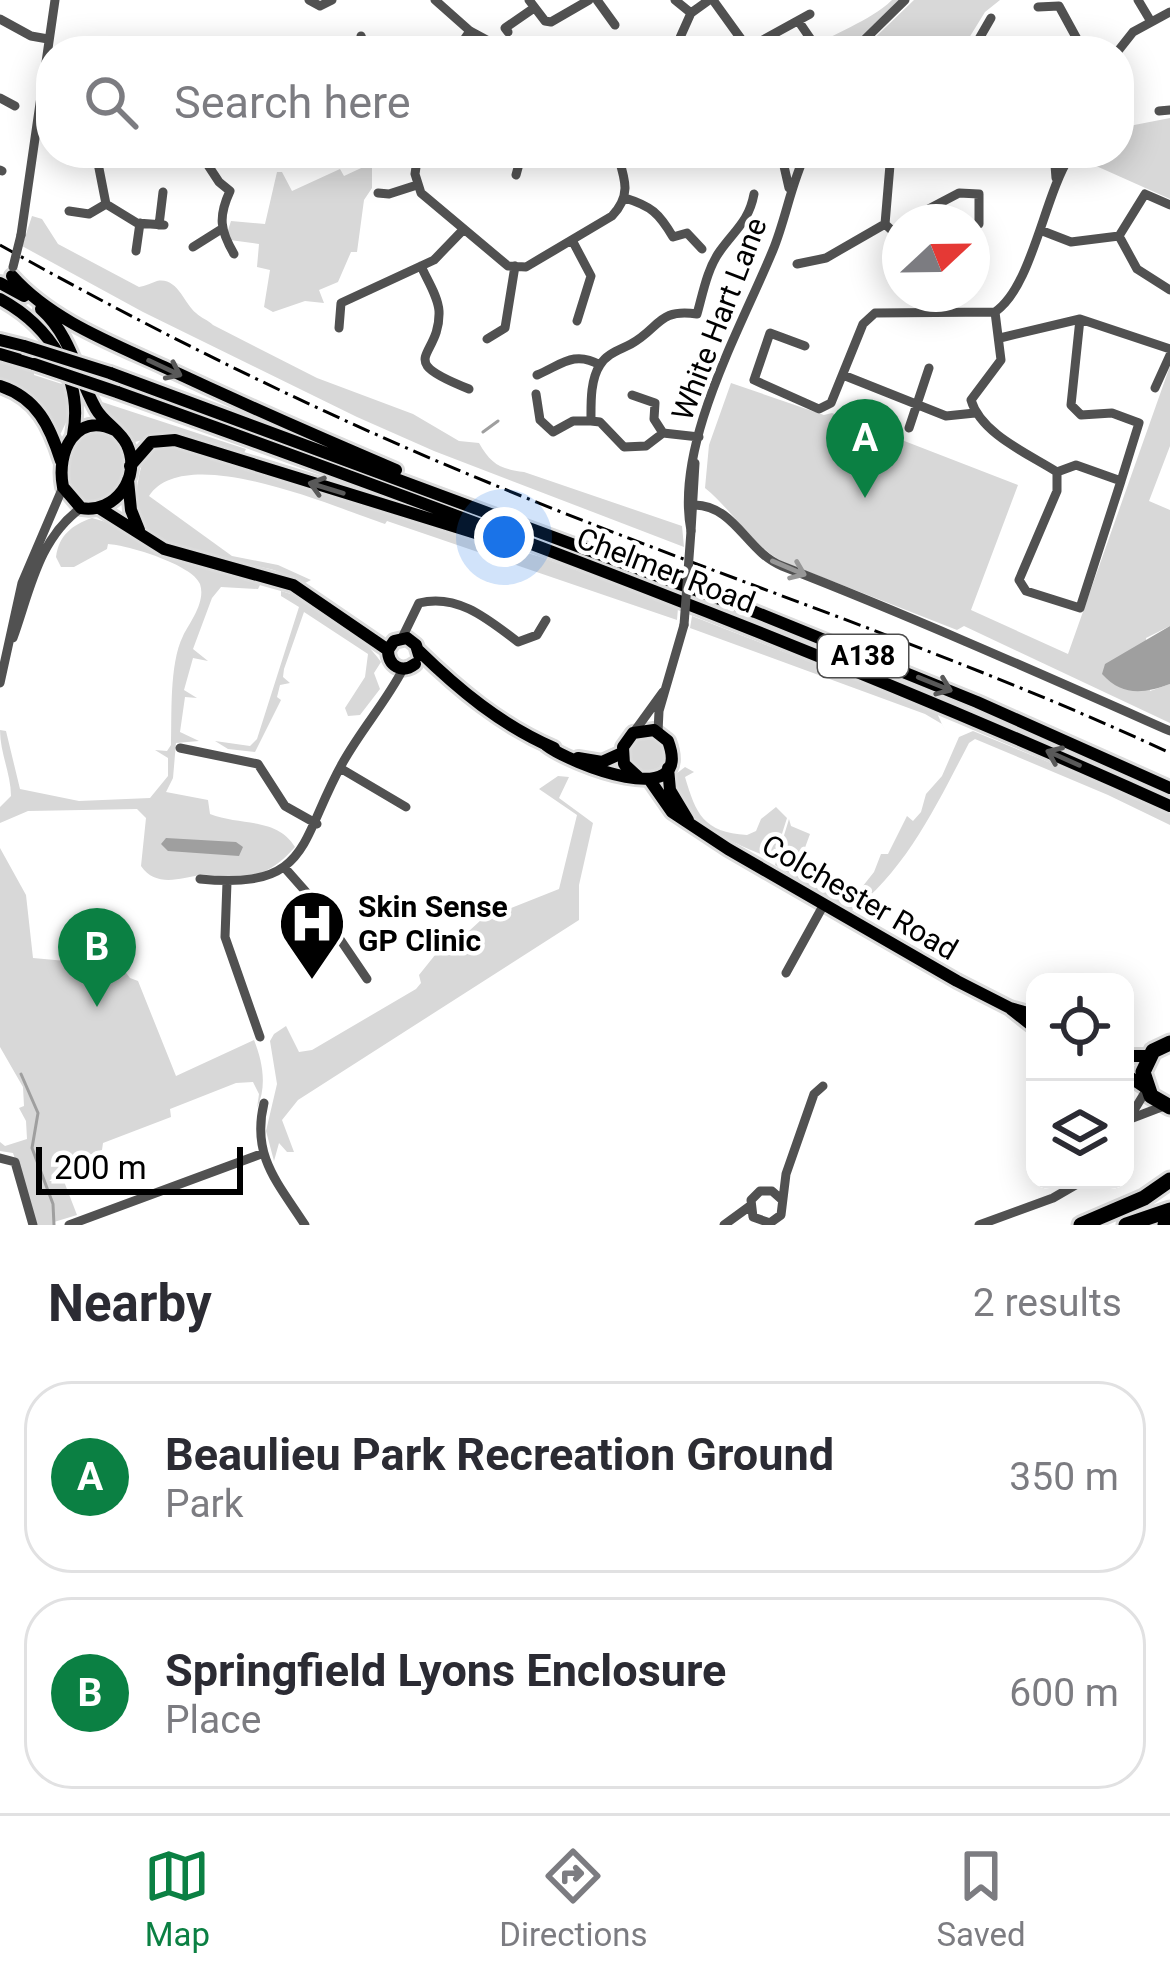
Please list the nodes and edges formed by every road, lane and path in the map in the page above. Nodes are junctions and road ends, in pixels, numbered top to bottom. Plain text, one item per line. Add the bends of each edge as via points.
1 (55, 0) edge
2 (309, 0) edge
3 (332, 0) edge
4 (435, 0) edge
5 (593, 0) edge
6 (675, 0) edge
7 (711, 0) edge
8 (905, 0) edge
9 (1138, 0) edge
10 (531, 4) edge
11 (1038, 7) dead end
12 (1170, 12) edge
13 (691, 13) junction
14 (810, 14) dead end
15 (991, 18) dead end
16 (0, 20) edge
17 (1150, 20) junction
18 (799, 22) junction
19 (615, 25) dead end
20 (470, 31) junction
21 (508, 32) dead end
22 (49, 36) edge
23 (466, 36) edge
24 (479, 36) edge
25 (681, 36) edge
26 (739, 36) edge
27 (775, 36) edge
28 (809, 36) edge
29 (868, 36) edge
30 (980, 36) edge
31 (1075, 36) edge
32 (1130, 36) edge
33 (36, 37) edge
34 (0, 98) edge
35 (15, 106) dead end
36 (36, 163) edge
37 (99, 168) edge
38 (210, 168) edge
39 (418, 168) edge
40 (518, 168) edge
41 (621, 168) edge
42 (785, 168) edge
43 (797, 168) edge
44 (890, 168) edge
45 (1054, 168) edge
46 (1064, 168) edge
47 (516, 175) dead end
48 (1055, 183) junction
49 (417, 185) junction
50 (163, 192) dead end
51 (378, 193) dead end
52 (789, 193) junction
53 (754, 194) dead end
54 (625, 198) junction
55 (106, 204) junction
56 (887, 204) edge
57 (939, 204) edge
58 (980, 204) edge
59 (1170, 205) edge
60 (69, 211) dead end
61 (140, 223) junction
62 (882, 226) edge
63 (220, 230) junction
64 (1040, 230) junction
65 (462, 231) junction
66 (1119, 236) junction
67 (572, 240) junction
68 (194, 247) dead end
69 (702, 249) dead end
70 (136, 251) dead end
71 (234, 254) dead end
72 (805, 258) dead end
73 (421, 266) junction
74 (515, 266) junction
75 (7, 275) edge
76 (1170, 290) edge
77 (0, 299) edge
78 (33, 302) junction
79 (995, 312) junction
80 (697, 314) junction
81 (60, 315) junction
82 (1080, 319) junction
83 (577, 321) dead end
84 (339, 328) dead end
85 (696, 330) dead end
86 (1000, 338) junction
87 (487, 339) dead end
88 (0, 340) edge
89 (805, 346) dead end
90 (1170, 352) edge
91 (0, 354) edge
92 (600, 365) junction
93 (929, 368) dead end
94 (537, 375) dead end
95 (843, 375) junction
96 (0, 386) edge
97 (1155, 388) dead end
98 (469, 389) dead end
99 (536, 394) dead end
100 (632, 395) dead end
101 (917, 407) junction
102 (975, 413) junction
103 (591, 421) junction
104 (909, 428) dead end
105 (115, 430) junction
106 (663, 433) junction
107 (73, 435) junction
108 (699, 437) junction
109 (61, 462) junction
110 (695, 463) junction
111 (1057, 472) junction
112 (129, 473) junction
113 (1121, 481) junction
114 (63, 487) junction
115 (695, 505) junction
116 (81, 508) junction
117 (99, 508) junction
118 (692, 531) junction
119 (142, 535) junction
120 (552, 535) junction
121 (560, 555) junction
122 (411, 614) junction
123 (546, 620) dead end
124 (395, 643) junction
125 (6, 657) junction
126 (410, 659) junction
127 (0, 683) edge
128 (666, 687) junction
129 (1170, 731) edge
130 (658, 732) junction
131 (633, 733) junction
132 (546, 745) junction
133 (180, 748) dead end
134 (622, 753) junction
135 (668, 767) junction
136 (340, 768) junction
137 (643, 778) junction
138 (1170, 788) edge
139 (1170, 806) edge
140 (406, 808) dead end
141 (690, 822) junction
142 (317, 824) junction
143 (284, 867) junction
144 (200, 880) dead end
145 (227, 882) junction
146 (823, 906) junction
147 (793, 968) dead end
148 (367, 979) dead end
149 (1010, 1008) junction
150 (1026, 1012) edge
151 (1026, 1021) edge
152 (260, 1037) dead end
153 (1170, 1043) edge
154 (1134, 1056) edge
155 (1149, 1056) junction
156 (1134, 1080) edge
157 (823, 1086) dead end
158 (1146, 1088) junction
159 (264, 1103) dead end
160 (1169, 1106) edge
161 (1134, 1111) edge
162 (1134, 1120) edge
163 (261, 1154) junction
164 (0, 1158) edge
165 (786, 1174) junction
166 (1170, 1180) edge
167 (1069, 1189) edge
168 (766, 1190) junction
169 (782, 1204) junction
170 (750, 1206) junction
171 (1170, 1210) edge
172 (767, 1223) edge
173 (726, 1224) edge
174 (34, 1225) edge
175 (69, 1225) edge
176 (305, 1225) edge
177 (791, 1225) edge
178 (980, 1225) edge
179 (1082, 1225) edge
180 (1126, 1225) edge

1 - 22 street
2 - 3 street
4 - 20 street
5 - 10 street via 558,21 544,21
5 - 19 street
6 - 13 street
7 - 13 street
7 - 26 street
8 - 29 street
9 - 17 street
10 - 21 street
11 - 31 street via 1059,6
12 - 17 street
13 - 25 street
14 - 18 street
15 - 30 street
16 - 33 street
17 - 32 street
18 - 27 street
18 - 28 street
20 - 23 street
20 - 24 street
34 - 35 street
36 - 75 street, bridge
37 - 55 street
38 - 63 street via 230,191
39 - 49 street
40 - 47 street
41 - 54 street
42 - 52 street, White Hart Lane
43 - 52 street, White Hart Lane
44 - 56 street
45 - 48 street
46 - 48 street
48 - 64 street
49 - 51 street
49 - 65 street
50 - 61 street via 161,225
52 - 108 street, White Hart Lane
53 - 80 street via 748,219 708,274
54 - 67 street via 612,216
54 - 69 street via 649,205 673,237 687,232
55 - 60 street via 88,214
55 - 61 street
57 - 58 street via 980,194
59 - 66 street via 1145,194
61 - 70 street
62 - 72 street
63 - 68 street
63 - 71 street
64 - 66 street via 1071,242
64 - 79 street via 1007,304
65 - 73 street
65 - 74 street
66 - 76 street via 1137,269
67 - 74 street
67 - 83 street via 591,276
73 - 84 street via 344,301
73 - 98 street via 439,311 428,365
74 - 87 street via 505,328
75 - 78 main road
75 - 81 main road
77 - 107 main road via 43,331 68,371 77,401
78 - 81 main road
78 - 105 main road via 60,330 98,413
79 - 86 street
79 - 95 street via 875,314
80 - 85 street
80 - 92 street via 661,318
81 -> 120 main road via 276,419
82 - 86 street
82 - 90 street
82 - 113 street via 1071,405 1081,415 1139,422
86 - 102 street via 1001,360 971,400
88 - 120 main road, Chelmer Road / A138, bridge
89 - 95 street via 770,333 754,380 818,409 831,403
90 - 97 street
91 - 121 main road, Chelmer Road / A138, bridge
92 - 94 street via 574,357
92 - 103 street
93 - 101 street
95 - 101 street
96 - 109 main road via 38,408
99 - 103 street via 540,420 553,432
100 - 106 street via 655,403
101 - 102 street
101 - 104 street
102 - 111 street
103 - 106 street via 623,447 646,446
105 - 107 main road via 97,425
105 - 112 main road via 127,445
106 - 108 street
107 - 109 main road
108 - 110 street, White Hart Lane
109 - 114 main road
110 - 115 street, White Hart Lane
110 - 118 street, White Hart Lane
111 - 113 street via 1076,465
111 - 113 street via 1019,580 1026,591 1080,608
112 - 117 main road via 121,496
112 - 119 main road
121 -> 112 main road, A138 via 175,440 151,442
114 - 116 main road
114 - 125 street via 22,584
115 - 118 street, White Hart Lane
115 -> 129 street via 718,509 773,562
116 - 117 main road
116 - 125 street via 58,527 39,561
117 - 119 main road
118 - 128 street, White Hart Lane, bridge via 684,625
119 - 124 main road via 194,560 293,585
120 -> 138 main road, Chelmer Road / A138 via 977,702
139 -> 121 main road, Chelmer Road / A138 via 970,716
122 - 123 street via 419,602 438,598 480,614 518,642 537,635
122 - 124 street
122 - 126 street
124 - 126 main road
124 - 126 main road via 390,662
125 - 127 street
126 - 132 main road
126 - 136 street
128 - 130 street, White Hart Lane
128 - 131 street, White Hart Lane
130 - 131 main road
130 - 135 main road via 670,746
131 - 134 main road
132 - 134 main road via 598,762
132 - 137 main road via 584,768
133 - 142 street via 258,764 285,806
134 - 137 main road via 626,768
135 - 137 main road
135 - 141 main road via 670,790
136 - 140 street
136 - 142 street
137 - 141 main road, Colchester Road
141 - 146 main road, Colchester Road
142 - 143 street
143 - 145 street
143 - 148 street
144 - 145 street
145 - 152 street via 225,937
146 - 147 street
146 - 149 main road, Colchester Road
149 - 150 main road, Colchester Road
149 - 151 main road, Colchester Road
153 - 155 highway
154 - 155 main road
155 - 158 highway
156 - 158 main road
157 - 165 street
158 - 160 highway
158 - 161 street
159 - 163 street
160 - 162 street
163 - 175 street
163 - 176 street
164 - 174 street via 16,1162
165 - 168 street
165 - 169 street
166 - 179 highway
167 - 178 street
168 - 169 street
168 - 170 street
169 - 172 street
169 - 177 street
170 - 172 street
170 - 173 street
171 - 180 highway
172 - 173 street

